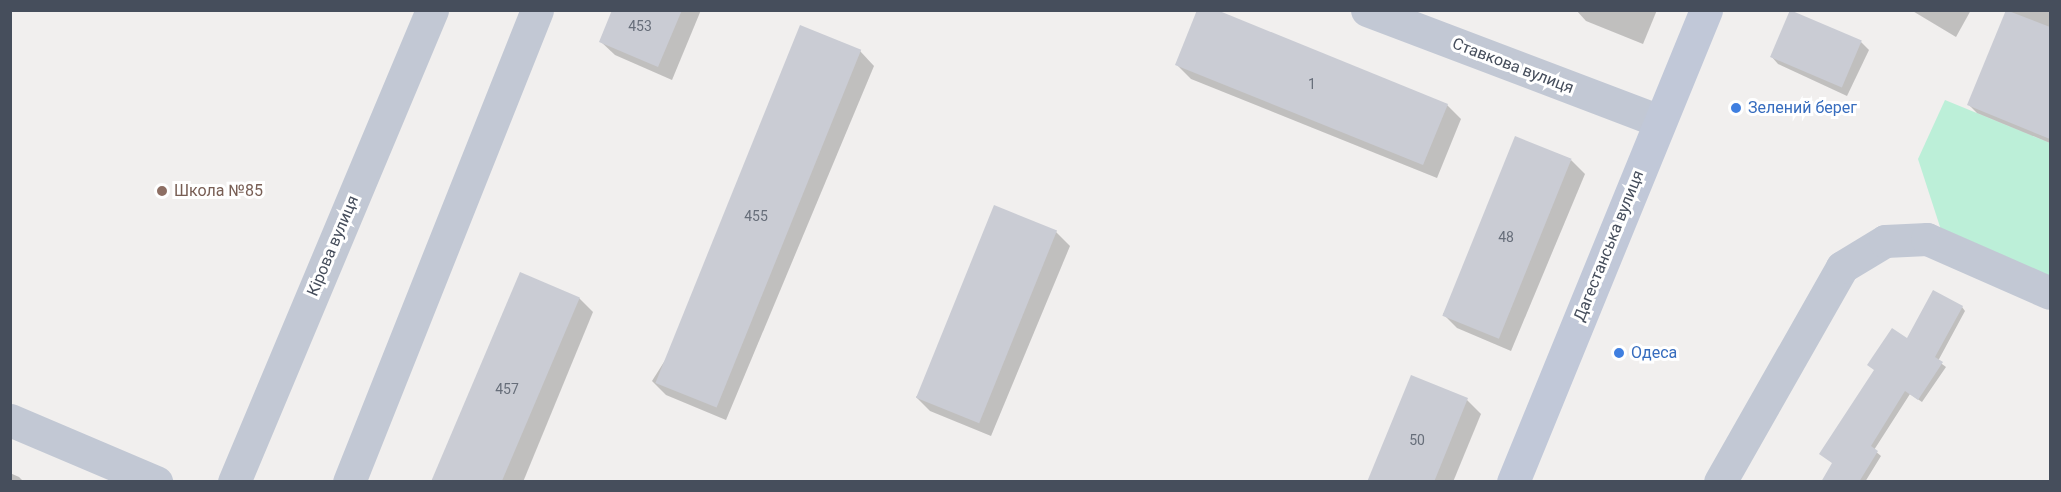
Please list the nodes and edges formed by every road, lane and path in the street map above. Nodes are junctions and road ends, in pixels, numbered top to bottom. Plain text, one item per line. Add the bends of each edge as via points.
1 (432, 10) edge
2 (537, 10) edge
3 (1367, 10) edge
4 (1706, 10) edge
5 (1659, 122) junction
6 (2050, 292) edge
7 (10, 420) edge
8 (156, 482) edge
9 (234, 482) edge
10 (349, 482) edge
11 (1513, 482) edge
12 (1720, 482) edge

1 - 9 street, Кірова вулиця
2 - 10 street
3 - 5 street, Ставкова вулиця
4 - 5 street, Дагестанська вулиця
5 - 11 street, Дагестанська вулиця
6 - 12 street via 1927,239 1885,241 1842,267
7 - 8 street

